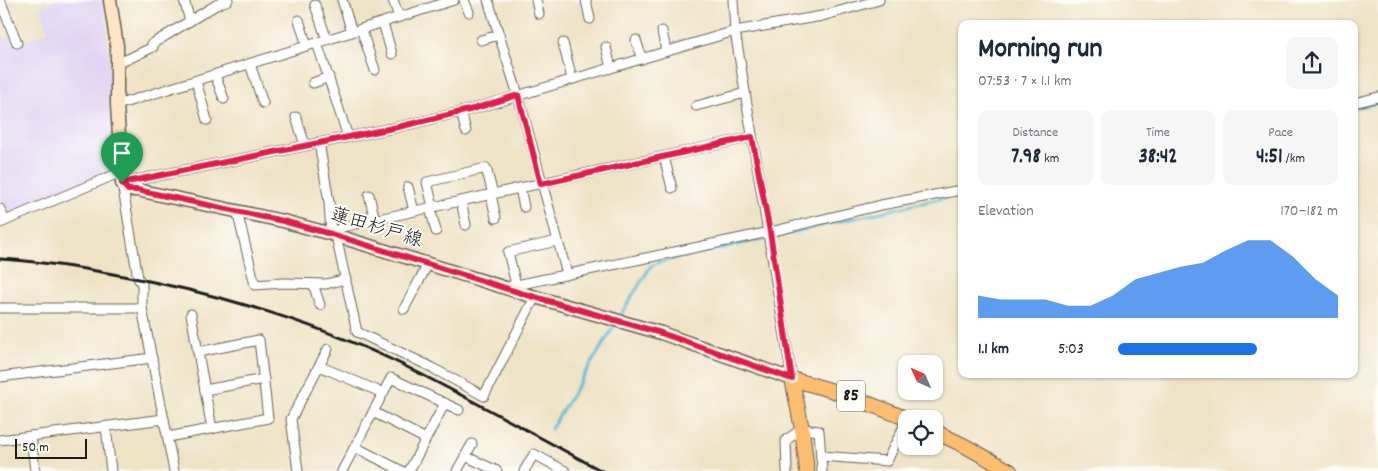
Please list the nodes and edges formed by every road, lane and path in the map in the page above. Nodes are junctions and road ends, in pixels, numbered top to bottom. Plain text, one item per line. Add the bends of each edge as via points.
1 (0, 0) edge
2 (110, 0) edge
3 (184, 0) edge
4 (228, 0) edge
5 (342, 0) edge
6 (393, 0) edge
7 (454, 0) edge
8 (464, 0) edge
9 (488, 0) edge
10 (536, 0) edge
11 (586, 0) edge
12 (733, 0) edge
13 (879, 0) edge
14 (432, 3) edge
15 (852, 4) edge
16 (315, 5) dead end
17 (469, 12) dead end
18 (539, 14) dead end
19 (399, 17) junction
20 (590, 18) dead end
21 (298, 20) dead end
22 (190, 21) junction
23 (383, 22) junction
24 (662, 30) dead end
25 (357, 31) junction
26 (735, 31) junction
27 (499, 35) junction
28 (481, 40) dead end
29 (636, 40) dead end
30 (322, 41) junction
31 (17, 43) dead end
32 (563, 43) dead end
33 (307, 46) junction
34 (606, 47) dead end
35 (666, 51) junction
36 (392, 54) dead end
37 (642, 59) junction
38 (117, 63) junction
39 (250, 64) junction
40 (611, 68) junction
41 (375, 70) dead end
42 (215, 75) junction
43 (329, 77) junction
44 (572, 80) junction
45 (196, 81) junction
46 (313, 83) dead end
47 (745, 93) junction
48 (518, 95) junction
49 (1378, 97) edge
50 (224, 99) dead end
51 (263, 102) dead end
52 (1358, 102) edge
53 (117, 105) junction
54 (696, 106) dead end
55 (461, 112) junction
56 (296, 117) dead end
57 (207, 120) dead end
58 (466, 131) dead end
59 (348, 136) junction
60 (752, 137) junction
61 (319, 142) junction
62 (305, 145) junction
63 (664, 157) junction
64 (122, 178) junction
65 (541, 184) junction
66 (408, 187) dead end
67 (520, 188) junction
68 (672, 188) dead end
69 (958, 191) edge
70 (492, 194) junction
71 (369, 195) dead end
72 (461, 201) junction
73 (432, 207) junction
74 (524, 207) dead end
75 (0, 208) edge
76 (237, 211) junction
77 (414, 211) junction
78 (496, 218) dead end
79 (375, 220) junction
80 (3, 222) edge
81 (466, 225) dead end
82 (436, 231) dead end
83 (770, 232) junction
84 (334, 235) junction
85 (558, 241) junction
86 (428, 264) junction
87 (567, 274) junction
88 (346, 278) junction
89 (313, 284) junction
90 (510, 287) junction
91 (535, 297) junction
92 (320, 305) dead end
93 (0, 308) edge
94 (142, 308) junction
95 (404, 308) dead end
96 (191, 314) dead end
97 (328, 349) dead end
98 (198, 352) junction
99 (152, 358) junction
100 (319, 366) junction
101 (0, 377) edge
102 (264, 379) junction
103 (792, 379) junction
104 (205, 390) junction
105 (383, 393) junction
106 (445, 403) junction
107 (459, 410) dead end
108 (373, 412) junction
109 (898, 416) edge
110 (164, 419) junction
111 (106, 426) junction
112 (212, 429) junction
113 (802, 429) junction
114 (943, 435) edge
115 (31, 436) junction
116 (168, 437) junction
117 (426, 439) junction
118 (0, 440) edge
119 (898, 440) edge
120 (472, 444) dead end
121 (355, 446) junction
122 (465, 456) junction
123 (820, 456) junction
124 (35, 471) edge
125 (112, 471) edge
126 (174, 471) edge
127 (298, 471) edge
128 (342, 471) edge
129 (402, 471) edge
130 (409, 471) edge
131 (457, 471) edge
132 (496, 471) edge
133 (524, 471) edge
134 (565, 471) edge
135 (788, 471) edge
136 (807, 471) edge
137 (822, 471) edge
138 (1010, 471) edge

1 - 31 street
2 - 38 main road
3 - 22 street
4 - 22 street
5 - 25 street
6 - 19 street
7 - 14 street
8 - 17 street
9 - 27 street
10 - 18 street
11 - 20 street
12 - 26 street
13 - 15 street
14 - 19 street
15 - 26 street via 822,16
16 - 30 street
19 - 23 street
21 - 33 street
22 - 38 street via 153,46
23 - 25 street
23 - 36 street
24 - 35 street
25 - 30 street
25 - 41 street
26 - 35 street
26 - 47 street
27 - 28 street
27 - 48 street
29 - 37 street
30 - 33 street
30 - 43 street
32 - 44 street
33 - 39 street
34 - 40 street
35 - 37 street
37 - 40 street
38 - 53 main road
39 - 42 street
39 - 51 street
40 - 44 street
42 - 45 street
42 - 50 street
43 - 46 street
43 - 59 street
44 - 48 street
45 - 53 street
45 - 57 street
47 - 54 street
47 - 60 street
48 - 55 street
48 - 65 street
49 - 52 street
53 - 64 main road
55 - 58 street
55 - 59 street
56 - 62 street
59 - 61 street
60 - 63 street
60 - 83 street
61 - 62 street
61 - 84 street
62 - 64 street
63 - 65 street
63 - 68 street
64 - 76 main road, 蓮田杉戸線 via 128,190
64 - 80 street
64 - 94 street via 138,278 142,284
65 - 67 street
65 - 85 street
66 - 77 street
67 - 70 street
67 - 74 street
69 - 83 street
70 - 72 street
70 - 73 street via 486,168 428,182
70 - 78 street
71 - 79 street
72 - 73 street
72 - 81 street
73 - 77 street
73 - 82 street
75 - 80 street
76 - 84 main road, 蓮田杉戸線
76 - 89 street via 256,285
77 - 79 street
79 - 84 street via 342,227
83 - 87 street
83 - 103 street
84 - 86 main road, 蓮田杉戸線
84 - 88 street
85 - 87 street
85 - 90 street via 508,252
86 - 90 main road, 蓮田杉戸線
86 - 95 street
87 - 90 street
88 - 89 street
88 - 91 street via 357,332 484,396
89 - 92 street
90 - 91 main road, 蓮田杉戸線
91 - 103 main road, 蓮田杉戸線 via 661,333
93 - 94 street
94 - 99 street
96 - 98 street
97 - 100 street
98 - 102 street via 259,340
98 - 104 street
99 - 101 street
99 - 110 street
100 - 105 street
100 - 127 street via 291,419
102 - 104 street
102 - 112 street via 268,418
103 - 109 main road, 85 via 844,394
103 - 113 main road
104 - 112 street
105 - 106 street via 391,378
105 - 108 street
106 - 107 street
106 - 117 street
108 - 117 street
108 - 121 street
110 - 111 street
110 - 116 street
111 - 115 street
111 - 125 street
112 - 116 street
113 - 123 street via 819,430
113 - 135 street via 786,440
113 - 136 main road
114 - 138 main road
115 - 118 street
115 - 124 street
116 - 126 street
117 - 130 street
119 - 123 street via 887,461
120 - 122 street
121 - 128 street
121 - 129 street
122 - 131 street
122 - 132 street
123 - 137 street
133 - 134 street via 534,454

